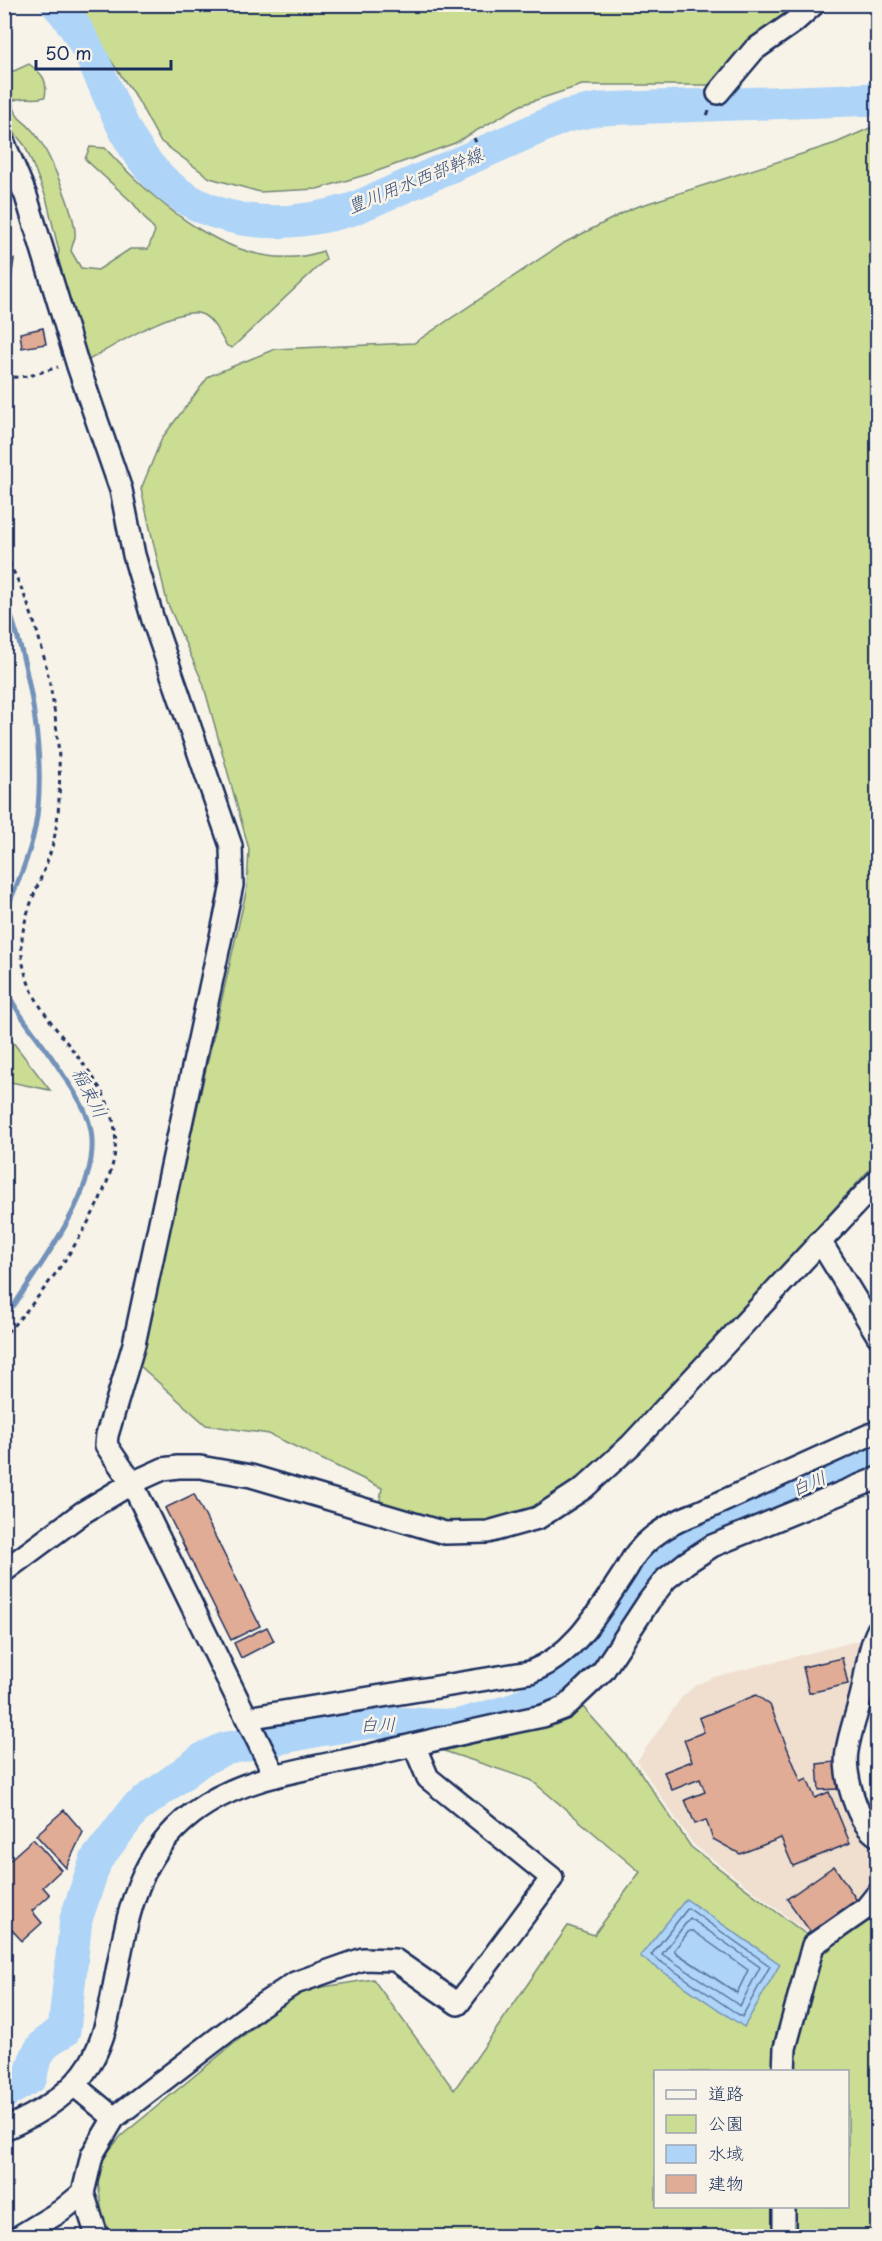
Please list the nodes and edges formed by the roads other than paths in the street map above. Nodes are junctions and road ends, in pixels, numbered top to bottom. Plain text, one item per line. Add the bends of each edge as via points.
1 (814, 4) edge
2 (718, 93) dead end
3 (4, 143) edge
4 (878, 1180) edge
5 (820, 1241) junction
6 (878, 1336) edge
7 (878, 1431) edge
8 (878, 1478) edge
9 (132, 1483) junction
10 (4, 1571) edge
11 (878, 1630) edge
12 (247, 1718) junction
13 (414, 1745) junction
14 (275, 1776) junction
15 (878, 1836) edge
16 (878, 1893) edge
17 (784, 2070) edge
18 (74, 2085) junction
19 (114, 2118) junction
20 (4, 2129) edge
21 (83, 2193) junction
22 (784, 2208) edge
23 (20, 2236) edge
24 (97, 2236) edge
25 (784, 2236) edge

1 - 2 street via 753,50
3 - 9 street via 26,196 121,490 153,620 231,846 232,885 134,1344 107,1435 106,1444
4 - 5 street
5 - 6 street
5 - 9 street via 631,1444 561,1505 522,1524 488,1532 446,1533 251,1476 200,1467 163,1469
7 - 12 street via 677,1520 655,1535 637,1551 579,1638 549,1665 530,1672
8 - 13 street via 712,1546 686,1563 666,1579 649,1601 603,1671 564,1708
9 - 10 street via 82,1513
9 - 12 street
11 - 15 street via 846,1753 854,1800 866,1825
12 - 14 street
13 - 14 street
13 - 19 street via 428,1778 552,1878 458,2004 395,1960 363,1959 295,1983
14 - 18 street via 228,1791 206,1803 176,1828 148,1864 126,1924 102,2037
16 - 17 street via 866,1908 813,1945 785,2048
18 - 19 street
18 - 20 street via 46,2108
19 - 21 street via 92,2155
21 - 23 street
21 - 24 street
22 - 25 street

